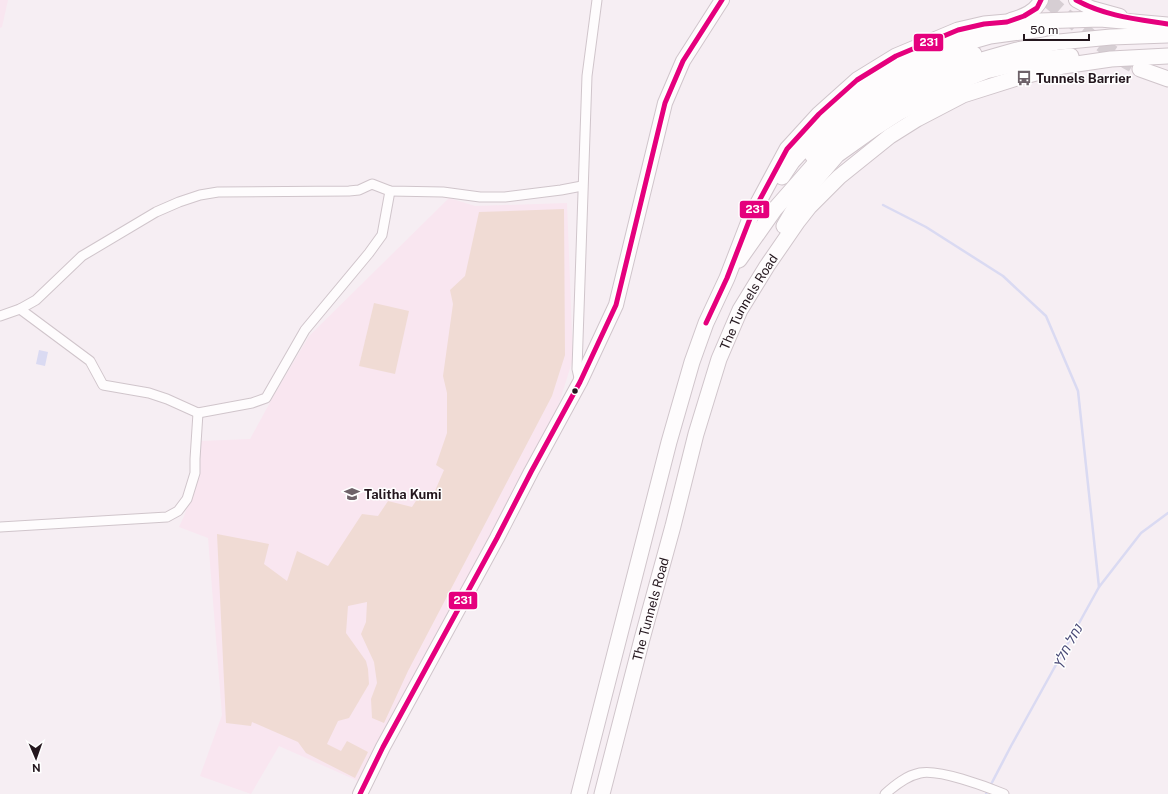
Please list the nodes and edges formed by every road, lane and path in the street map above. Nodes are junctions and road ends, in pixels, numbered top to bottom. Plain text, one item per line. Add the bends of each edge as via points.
1 (597, 0) edge
2 (722, 0) edge
3 (1041, 0) edge
4 (1076, 0) edge
5 (1007, 22) junction
6 (1168, 25) edge
7 (1168, 30) edge
8 (1168, 35) edge
9 (1168, 55) edge
10 (1140, 69) tunnel mouth
11 (1168, 79) edge
12 (859, 110) junction
13 (890, 136) junction
14 (582, 186) junction
15 (390, 191) junction
16 (729, 271) junction
17 (20, 309) junction
18 (740, 310) junction
19 (0, 316) edge
20 (580, 382) junction
21 (198, 413) junction
22 (0, 527) edge
23 (360, 794) edge
24 (579, 794) edge
25 (602, 794) edge
26 (885, 794) edge
27 (1004, 794) edge

1 - 14 street via 587,76
2 - 20 main road via 683,61 665,103 616,306
3 - 5 main road via 1031,12
4 - 6 main road via 1103,12
5 - 6 highway via 1100,19
5 - 12 highway via 958,30 896,56 873,69 857,80
6 - 12 highway via 1083,25 990,36 955,46 903,67 867,87
7 - 12 highway via 1048,35 1014,42 922,72 866,103
8 - 12 highway via 1059,42 1017,50 975,62 926,84 875,112
9 - 12 highway via 1088,54 1034,60 986,71 949,86 900,112
9 - 13 highway, The Tunnels Road via 1110,59 1063,66 1017,78 963,95
10 - 11 highway
12 - 13 highway
12 - 16 highway via 775,209
12 - 16 highway via 833,117 792,162 740,241
12 - 18 highway via 837,155 801,197 765,258
13 - 18 highway, The Tunnels Road via 840,177 809,207 767,266
14 - 15 street via 505,197
14 - 20 street via 577,369
15 - 17 street via 372,184 349,191 218,192 200,195 156,212 82,256 36,300
15 - 21 street via 382,235 304,330 266,398
16 - 24 highway, The Tunnels Road via 706,323 683,392
17 - 19 street
17 - 21 street via 90,360 103,385 149,393
18 - 25 highway, The Tunnels Road via 719,359 696,434
20 - 23 main road
21 - 22 street via 195,473 187,498 178,511 167,517
26 - 27 street via 908,777 920,773 940,774

